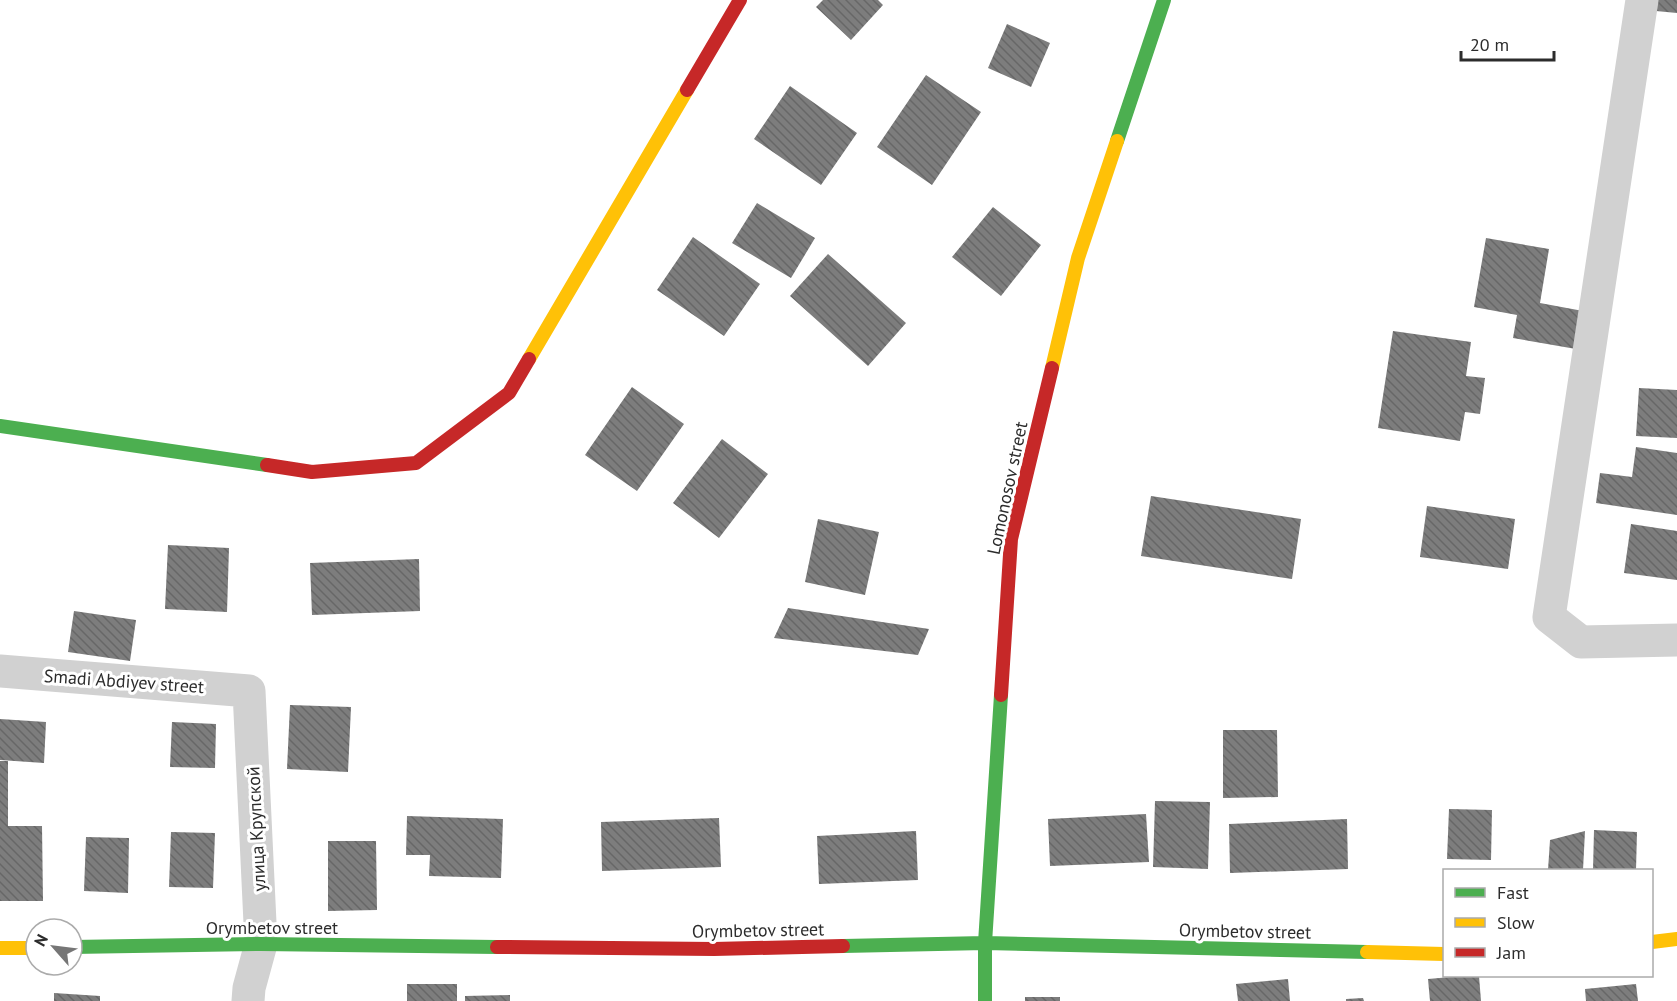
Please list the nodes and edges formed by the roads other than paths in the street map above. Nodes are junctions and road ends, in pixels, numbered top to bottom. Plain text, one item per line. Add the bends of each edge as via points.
1 (740, 0) edge
2 (1164, 0) edge
3 (1642, 0) edge
4 (0, 426) edge
5 (1677, 640) edge
6 (0, 671) edge
7 (249, 691) joint
8 (1677, 939) edge
9 (1653, 942) edge
10 (985, 943) junction
11 (261, 944) junction
12 (84, 947) edge
13 (0, 948) edge
14 (24, 948) edge
15 (1443, 954) edge
16 (248, 1001) edge
17 (986, 1001) edge

1 - 4 street via 509,393 416,464 312,472
2 - 10 street, Lomonosov street via 1078,258 1011,539
3 - 5 street via 1550,617 1581,642
6 - 7 street, Smadi Abdiyev street
7 - 11 street, улица Крупской
8 - 9 street
10 - 11 street, Orymbetov street via 714,949
10 - 15 street, Orymbetov street
10 - 17 street, Lomonosov street
11 - 12 street, Orymbetov street
11 - 16 street, улица Крупской
13 - 14 street

